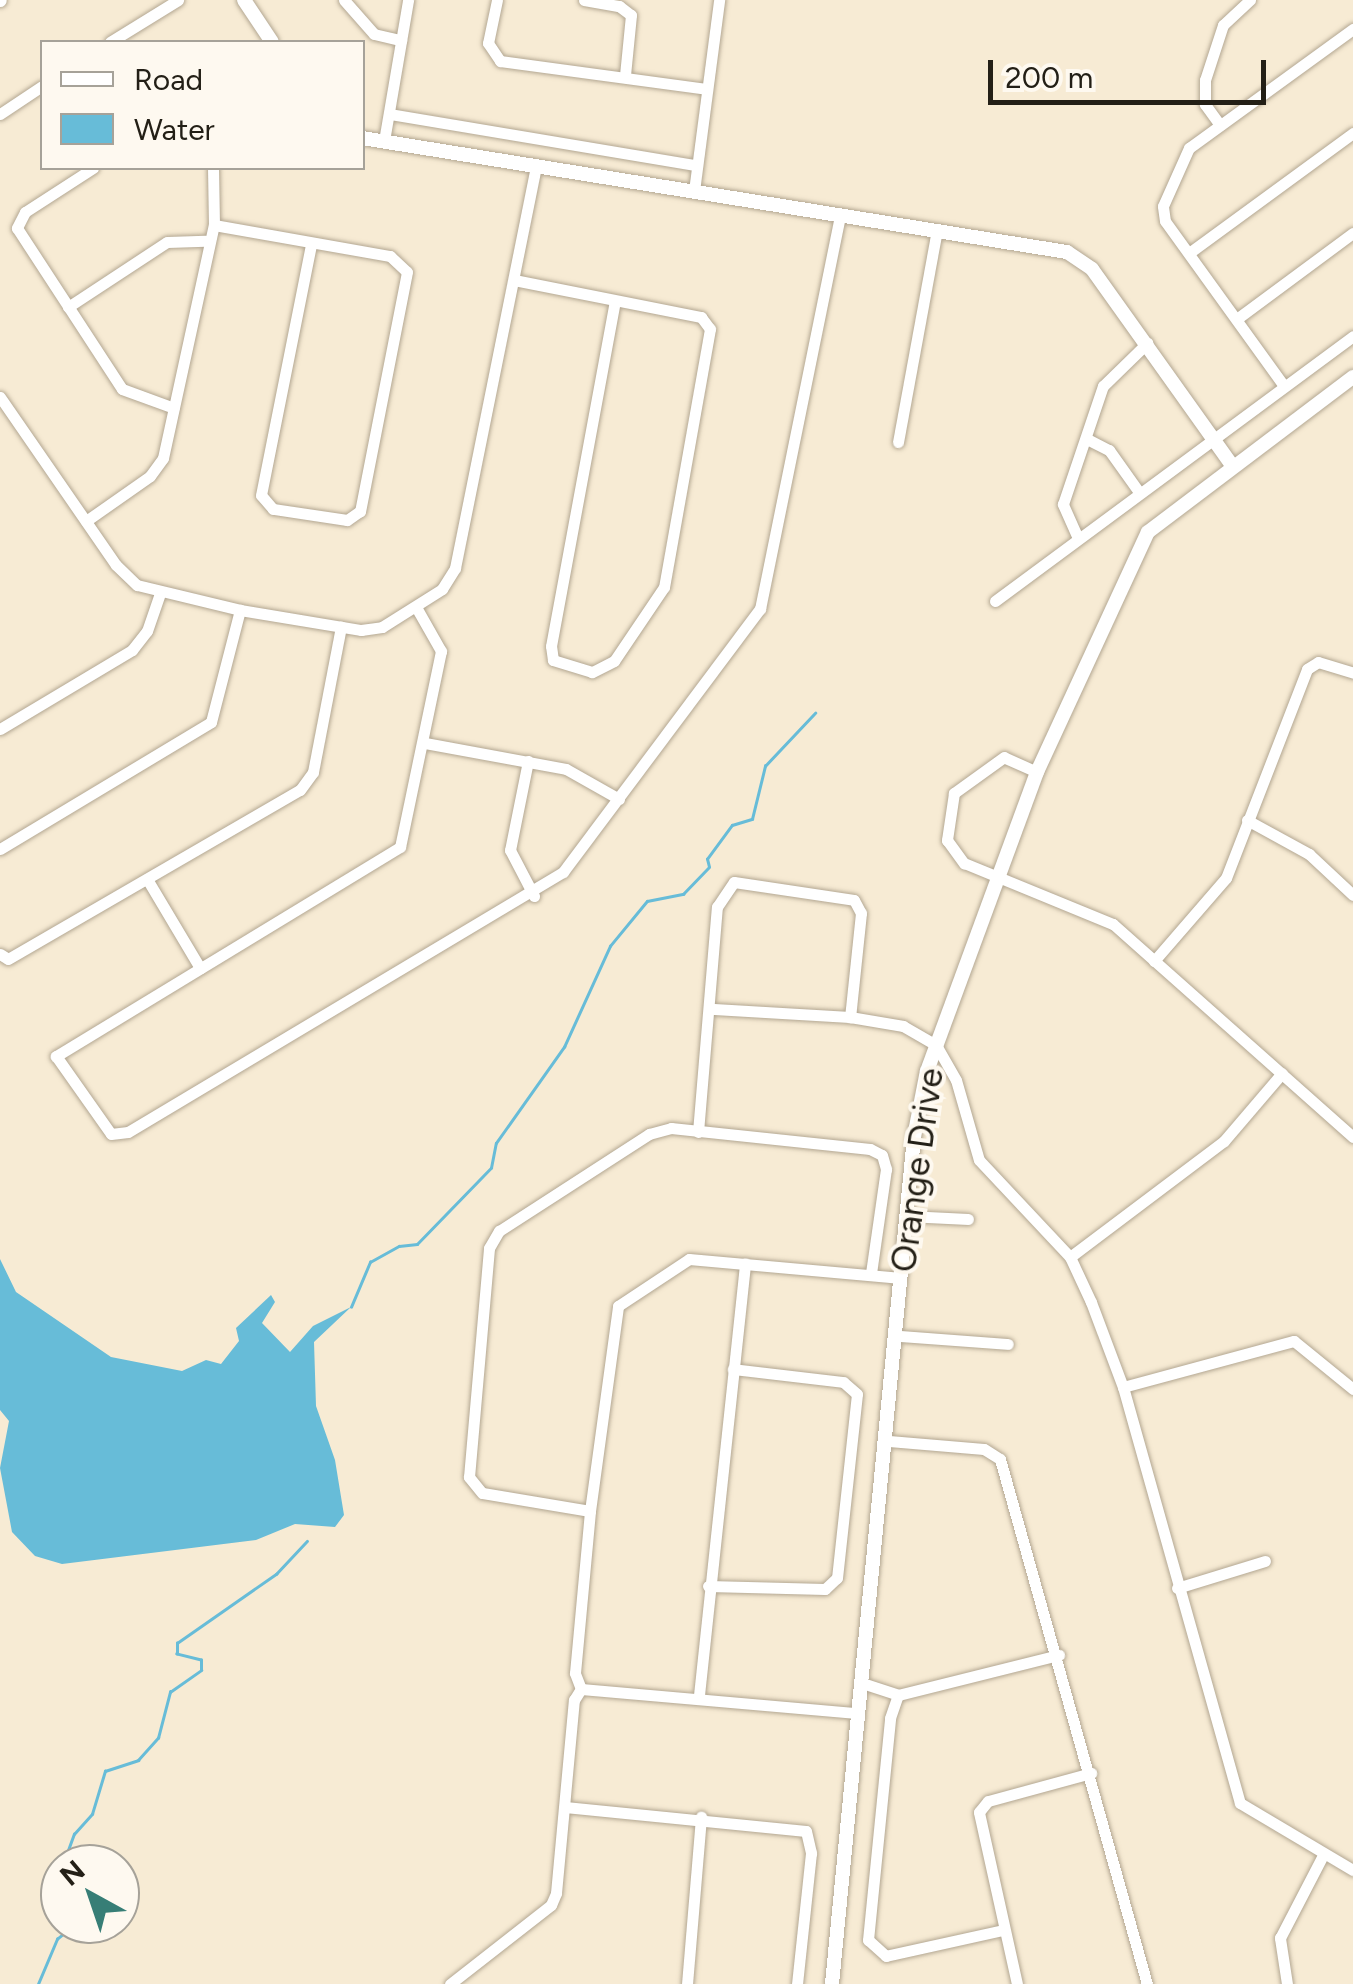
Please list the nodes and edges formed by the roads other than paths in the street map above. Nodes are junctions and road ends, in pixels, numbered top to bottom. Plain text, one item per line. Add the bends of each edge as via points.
1 (178, 0) edge
2 (244, 0) edge
3 (344, 0) edge
4 (408, 0) edge
5 (497, 0) edge
6 (584, 0) edge
7 (719, 0) edge
8 (1250, 0) edge
9 (1353, 29) edge
10 (113, 40) edge
11 (271, 40) edge
12 (402, 40) junction
13 (624, 75) junction
14 (40, 87) edge
15 (706, 89) junction
16 (0, 114) edge
17 (390, 114) junction
18 (1220, 125) junction
19 (1353, 133) edge
20 (365, 139) edge
21 (384, 142) junction
22 (696, 165) junction
23 (536, 166) junction
24 (90, 170) edge
25 (213, 170) edge
26 (694, 191) junction
27 (840, 216) junction
28 (214, 225) junction
29 (937, 230) junction
30 (1353, 233) edge
31 (205, 240) junction
32 (312, 244) junction
33 (1189, 253) junction
34 (514, 280) junction
35 (615, 302) junction
36 (68, 306) junction
37 (1238, 318) junction
38 (1353, 336) edge
39 (1147, 343) junction
40 (1353, 377) edge
41 (1284, 386) junction
42 (0, 397) edge
43 (174, 408) junction
44 (1213, 438) junction
45 (1087, 440) junction
46 (898, 442) dead end
47 (1232, 464) junction
48 (1139, 492) junction
49 (86, 522) junction
50 (1078, 536) junction
51 (160, 594) junction
52 (995, 601) dead end
53 (416, 607) junction
54 (240, 610) junction
55 (341, 627) junction
56 (1353, 674) edge
57 (0, 729) edge
58 (426, 743) junction
59 (528, 761) junction
60 (1037, 772) junction
61 (620, 799) junction
62 (1247, 820) junction
63 (0, 850) edge
64 (999, 877) junction
65 (148, 879) junction
66 (1353, 895) edge
67 (534, 896) junction
68 (0, 954) edge
69 (1154, 961) junction
70 (200, 968) junction
71 (714, 1009) junction
72 (850, 1017) junction
73 (936, 1045) junction
74 (1282, 1074) junction
75 (698, 1132) junction
76 (1353, 1137) edge
77 (907, 1216) junction
78 (968, 1219) dead end
79 (1070, 1258) junction
80 (746, 1263) junction
81 (871, 1274) junction
82 (901, 1278) junction
83 (899, 1336) junction
84 (1008, 1344) dead end
85 (733, 1369) junction
86 (1123, 1388) junction
87 (1353, 1389) edge
88 (889, 1441) junction
89 (590, 1511) junction
90 (1265, 1561) dead end
91 (708, 1586) junction
92 (1177, 1588) junction
93 (1058, 1655) junction
94 (862, 1683) junction
95 (582, 1689) junction
96 (699, 1695) junction
97 (898, 1695) junction
98 (857, 1714) junction
99 (1091, 1773) junction
100 (565, 1807) junction
101 (701, 1816) junction
102 (1322, 1855) junction
103 (1353, 1870) edge
104 (1004, 1930) junction
105 (450, 1984) edge
106 (687, 1984) edge
107 (798, 1984) edge
108 (832, 1984) edge
109 (1017, 1984) edge
110 (1146, 1984) edge
111 (1287, 1984) edge

1 - 10 street
2 - 11 street
3 - 12 street via 374,34
4 - 12 street
5 - 13 street via 488,42 500,61
6 - 13 street via 631,14
7 - 15 street
8 - 18 street via 1226,19 1205,80 1205,104
9 - 18 street
12 - 17 street
13 - 15 street
14 - 16 street
15 - 22 street
17 - 21 street
17 - 22 street
18 - 33 street via 1183,155 1162,206
19 - 33 street
20 - 21 street
21 - 23 street
22 - 26 street
23 - 26 street
23 - 34 street
24 - 36 street via 17,222
25 - 28 street
26 - 27 street
27 - 29 street
27 - 61 street via 765,595
28 - 31 street
28 - 32 street
29 - 39 street via 1077,256
29 - 46 street
30 - 37 street
31 - 36 street via 162,244
31 - 43 street
32 - 32 street via 390,256 406,272 360,511 347,520 273,508 261,495
33 - 37 street
34 - 35 street
34 - 53 street via 455,568 448,583
35 - 35 street via 700,317 712,346 664,587 614,662 592,672 553,660 551,646
36 - 43 street via 122,389
37 - 41 street
38 - 41 street
39 - 44 street
39 - 45 street via 1106,380
40 - 47 street, Orange Drive
41 - 44 street
42 - 49 street
43 - 49 street via 156,470
44 - 47 street
44 - 48 street
45 - 48 street via 1108,450
45 - 50 street via 1064,504
47 - 60 street, Orange Drive via 1148,532
48 - 50 street
49 - 51 street via 123,574
50 - 52 street
51 - 54 street
51 - 57 street via 132,650
53 - 55 street via 375,629
53 - 58 street via 442,652
54 - 55 street
54 - 63 street via 211,722
55 - 65 street via 313,772 300,790
56 - 62 street via 1318,662 1307,669
58 - 59 street
58 - 70 street via 397,852
59 - 61 street via 572,770
59 - 67 street via 510,850
60 - 64 street, Orange Drive
60 - 64 street via 1004,758 954,793 946,840 964,863
61 - 67 street via 564,872
62 - 66 street via 1309,854
62 - 69 street via 1222,886
64 - 69 street via 1102,917
64 - 73 street, Orange Drive
65 - 68 street via 8,958
65 - 70 street
67 - 70 street via 128,1132 111,1134 56,1056
69 - 74 street
71 - 72 street
71 - 72 street via 717,908 734,882 854,900 862,913
71 - 75 street
72 - 73 street via 903,1026
73 - 77 street, Orange Drive via 920,1102
73 - 79 street via 956,1080 984,1169
74 - 76 street
74 - 79 street via 1224,1141
75 - 81 street via 882,1155 886,1170
75 - 89 street via 650,1134 499,1231 489,1248 469,1477 482,1493
77 - 78 street
77 - 82 street, Orange Drive
79 - 86 street
80 - 81 street
80 - 85 street
80 - 89 street via 690,1258 618,1306
81 - 82 street
82 - 83 street, Orange Drive
83 - 84 street
83 - 88 street, Orange Drive
85 - 91 street
85 - 91 street via 843,1382 857,1394 837,1578 825,1589
86 - 87 street via 1294,1341
86 - 92 street
88 - 93 street via 984,1449 1000,1459
88 - 94 street, Orange Drive
89 - 95 street via 574,1673
90 - 92 street
91 - 96 street
92 - 102 street via 1240,1803
93 - 97 street
93 - 99 street
94 - 97 street
94 - 98 street, Orange Drive
95 - 96 street
95 - 100 street via 574,1700
96 - 98 street
97 - 104 street via 868,1940 886,1956
98 - 108 street, Orange Drive
99 - 104 street via 988,1801 979,1812
99 - 110 street
100 - 101 street
100 - 105 street via 551,1905
101 - 106 street
101 - 107 street via 806,1831 812,1853
102 - 103 street
102 - 111 street via 1280,1938
104 - 109 street

